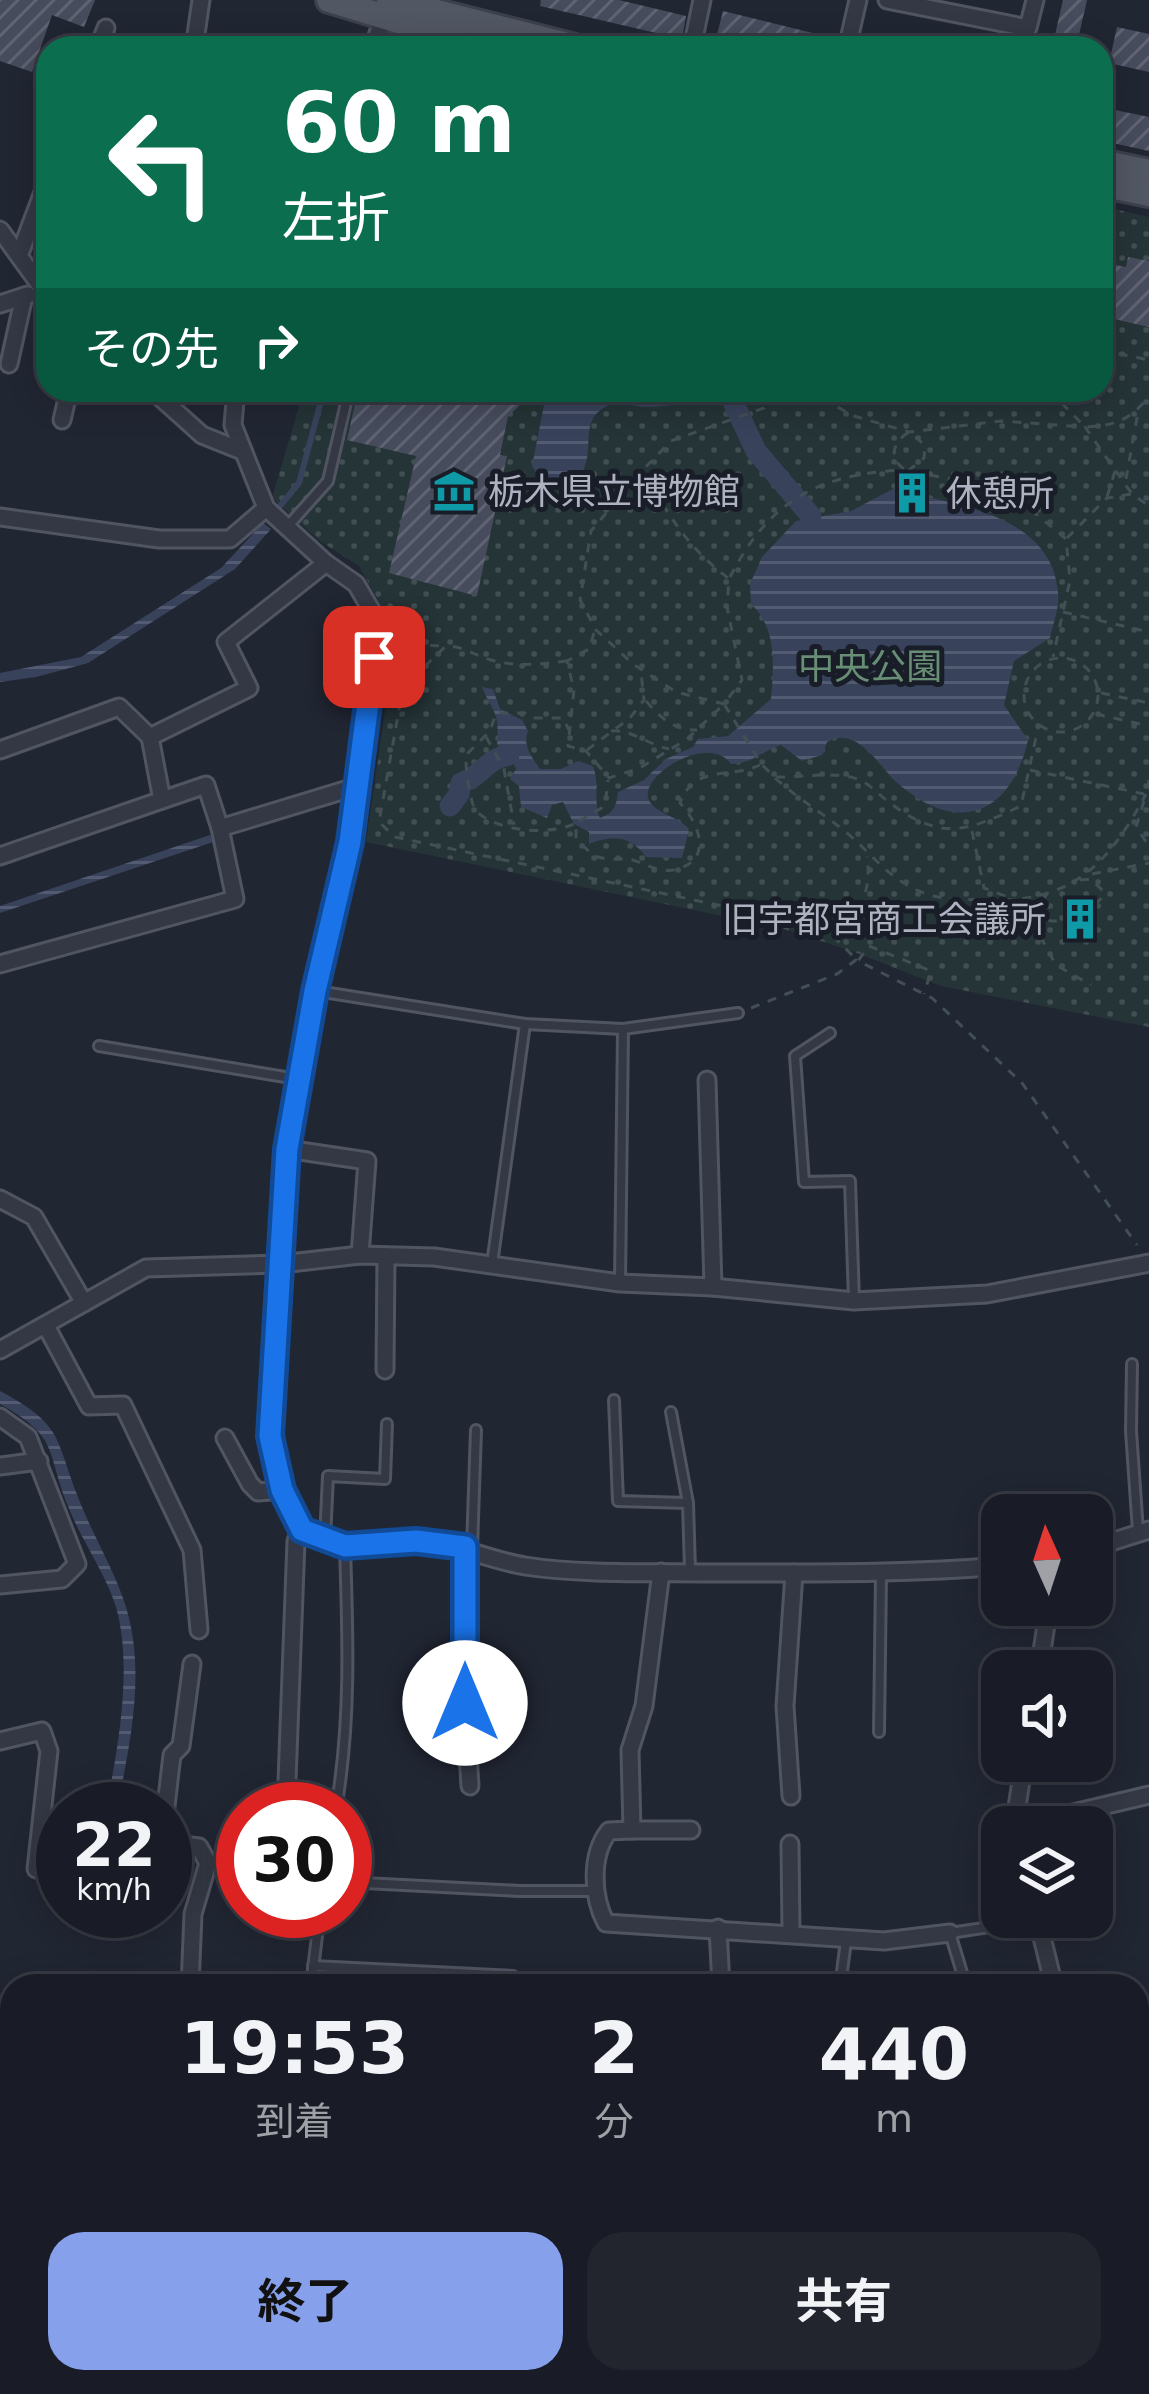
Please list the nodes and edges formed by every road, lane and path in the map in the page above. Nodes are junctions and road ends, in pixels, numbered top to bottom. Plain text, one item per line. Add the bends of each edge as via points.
1 (201, 0) edge
2 (329, 0) edge
3 (702, 0) edge
4 (858, 0) edge
5 (887, 0) edge
6 (1035, 0) edge
7 (387, 6) edge
8 (106, 28) dead end
9 (103, 36) edge
10 (196, 36) edge
11 (377, 36) edge
12 (468, 36) edge
13 (694, 36) edge
14 (850, 36) edge
15 (1113, 164) edge
16 (1149, 172) edge
17 (1113, 186) edge
18 (1149, 194) edge
19 (36, 211) edge
20 (0, 230) edge
21 (19, 256) junction
22 (36, 280) edge
23 (36, 294) edge
24 (24, 296) junction
25 (0, 304) edge
26 (1113, 352) edge
27 (1149, 360) edge
28 (9, 364) dead end
29 (1149, 396) edge
30 (66, 402) edge
31 (165, 402) edge
32 (235, 402) edge
33 (346, 402) edge
34 (765, 402) edge
35 (828, 402) edge
36 (1060, 402) edge
37 (1138, 411) junction
38 (62, 421) dead end
39 (1085, 427) junction
40 (910, 431) junction
41 (242, 451) junction
42 (1116, 467) junction
43 (906, 470) junction
44 (642, 471) junction
45 (1126, 481) junction
46 (1132, 494) junction
47 (1107, 498) junction
48 (1149, 506) edge
49 (266, 508) junction
50 (0, 517) edge
51 (287, 527) junction
52 (1066, 538) junction
53 (326, 563) junction
54 (729, 579) junction
55 (1063, 611) junction
56 (596, 630) junction
57 (376, 632) junction
58 (1149, 632) edge
59 (446, 646) junction
60 (1053, 657) junction
61 (567, 661) junction
62 (640, 668) junction
63 (1099, 692) junction
64 (644, 700) junction
65 (724, 704) junction
66 (1149, 704) edge
67 (1094, 714) junction
68 (1149, 725) edge
69 (1038, 728) junction
70 (697, 730) junction
71 (609, 731) junction
72 (570, 732) junction
73 (485, 735) junction
74 (150, 737) junction
75 (670, 749) junction
76 (0, 750) edge
77 (586, 752) junction
78 (762, 765) junction
79 (1030, 770) junction
80 (775, 777) junction
81 (608, 778) junction
82 (1149, 780) edge
83 (358, 786) junction
84 (1147, 794) edge
85 (162, 800) junction
86 (576, 823) junction
87 (514, 826) junction
88 (220, 828) junction
89 (971, 829) junction
90 (1149, 845) edge
91 (867, 854) junction
92 (0, 856) edge
93 (1149, 863) edge
94 (1088, 875) junction
95 (1072, 881) junction
96 (1052, 890) junction
97 (1022, 902) junction
98 (1085, 913) dead end
99 (1069, 921) dead end
100 (832, 934) junction
101 (857, 961) junction
102 (0, 964) edge
103 (1090, 985) dead end
104 (315, 991) junction
105 (924, 994) junction
106 (738, 1013) joint
107 (525, 1024) junction
108 (623, 1029) junction
109 (830, 1033) dead end
110 (99, 1046) dead end
111 (298, 1079) junction
112 (706, 1080) dead end
113 (287, 1149) junction
114 (0, 1199) edge
115 (1136, 1245) dead end
116 (360, 1255) junction
117 (386, 1256) junction
118 (1149, 1263) edge
119 (281, 1264) junction
120 (492, 1264) junction
121 (620, 1283) junction
122 (713, 1287) junction
123 (854, 1301) junction
124 (84, 1303) junction
125 (46, 1326) junction
126 (0, 1350) edge
127 (1132, 1364) dead end
128 (385, 1370) dead end
129 (614, 1400) dead end
130 (671, 1412) dead end
131 (0, 1417) edge
132 (387, 1424) dead end
133 (476, 1430) dead end
134 (225, 1438) dead end
135 (39, 1461) junction
136 (0, 1466) edge
137 (282, 1490) junction
138 (688, 1503) junction
139 (302, 1530) junction
140 (1144, 1530) edge
141 (325, 1540) junction
142 (1113, 1541) edge
143 (345, 1546) junction
144 (469, 1548) junction
145 (981, 1567) edge
146 (662, 1572) junction
147 (690, 1573) junction
148 (794, 1573) junction
149 (881, 1574) junction
150 (0, 1586) edge
151 (199, 1630) dead end
152 (192, 1664) dead end
153 (879, 1732) dead end
154 (0, 1741) edge
155 (287, 1781) dead end
156 (46, 1782) edge
157 (169, 1782) edge
158 (341, 1782) edge
159 (1021, 1782) edge
160 (470, 1786) dead end
161 (1149, 1795) edge
162 (791, 1796) dead end
163 (632, 1830) junction
164 (692, 1830) dead end
165 (790, 1844) dead end
166 (192, 1846) edge
167 (372, 1884) edge
168 (596, 1891) junction
169 (718, 1928) junction
170 (981, 1928) edge
171 (791, 1932) junction
172 (950, 1933) junction
173 (317, 1938) edge
174 (1042, 1938) edge
175 (846, 1939) junction
176 (313, 1966) junction
177 (191, 1974) edge
178 (312, 1974) edge
179 (473, 1974) edge
180 (720, 1974) edge
181 (842, 1974) edge
182 (962, 1974) edge
183 (1051, 1974) edge

1 - 10 street
2 - 7 main road
3 - 13 street
4 - 14 street
5 - 6 street via 1028,28
7 - 11 street
7 - 12 main road
8 - 9 street
15 - 16 main road
17 - 18 main road
19 - 21 street
20 - 21 street
21 - 22 street
23 - 24 street
24 - 25 street
24 - 28 street
26 - 27 path
29 - 37 path
30 - 38 street
31 - 41 street via 202,435
32 - 41 street
33 - 51 lane via 328,481
34 - 44 path via 671,441
35 - 40 path
36 - 39 path
37 - 39 path via 1113,426
37 - 45 path
39 - 40 path via 1001,421
39 - 42 path
40 - 43 path via 894,449
40 - 43 path via 925,450
41 - 49 street
42 - 45 path
42 - 47 path
43 - 52 path via 1024,504
43 - 54 path via 864,472 788,500 748,541
44 - 54 path via 672,524
44 - 56 path via 591,531 580,600
45 - 46 path
46 - 47 path
46 - 48 path
47 - 52 path
49 - 50 street via 230,539 159,539
49 - 51 street
51 - 53 street
52 - 55 path
53 - 57 street via 356,584
53 - 74 street via 226,642 249,688
54 - 65 path via 742,680
55 - 58 path
55 - 60 path
56 - 61 path via 589,649
56 - 62 path
57 - 59 path
57 - 83 street
59 - 61 path via 499,662
59 - 100 path via 404,687 379,822 395,837 718,902
60 - 63 path via 1084,663
60 - 69 path via 1029,672 1022,701
61 - 72 path
62 - 64 path
62 - 65 path via 676,692
63 - 66 path
63 - 67 path
64 - 70 path via 664,722
64 - 71 path
65 - 70 path
65 - 78 path
67 - 68 path
67 - 69 path via 1070,734
69 - 79 path
70 - 75 path
71 - 75 path
71 - 77 path
72 - 73 path via 563,718 506,711 496,713
72 - 77 path via 568,746
73 - 87 path via 504,769
73 - 87 path via 466,755 469,800 478,814
74 - 76 street via 119,707
74 - 85 street
75 - 81 path
77 - 81 path
78 - 80 path
78 - 86 path via 702,776 686,787 680,803 701,834 697,853 669,871 595,856 576,839
79 - 84 path
79 - 89 path via 1021,806
80 - 89 path via 863,781 919,823
80 - 91 path
81 - 86 path via 604,806
82 - 84 path
83 - 88 street
83 - 104 street
84 - 90 path via 1136,827
84 - 94 path via 1121,840
85 - 88 street via 206,785
85 - 92 street
86 - 87 path via 559,832
88 - 102 street via 235,899
89 - 97 path via 984,888
91 - 97 path via 921,893
91 - 100 path via 855,919
93 - 94 path
94 - 95 path
95 - 96 path
95 - 98 path via 1091,880 1103,891
96 - 97 path
96 - 99 path via 1039,901 1040,917
97 - 103 path via 1056,965
100 - 101 path
101 - 105 path
101 - 105 path via 869,946 931,971
101 - 106 path
104 - 107 lane
104 - 111 street
105 - 115 path via 1022,1083
106 - 108 lane
107 - 108 lane
107 - 120 lane
108 - 121 lane
109 - 123 lane via 795,1056 804,1182 850,1181
110 - 111 lane
111 - 113 street
112 - 122 street
113 - 116 street via 368,1160
113 - 119 street
114 - 124 street via 34,1217
116 - 117 street
116 - 119 street
117 - 120 street
117 - 128 street
118 - 123 street via 987,1294
119 - 124 street via 146,1268
119 - 137 street via 270,1436
120 - 121 street
121 - 122 street
122 - 123 street
124 - 125 street
125 - 126 street
125 - 151 street via 89,1406 123,1405 192,1550
127 - 140 lane via 1130,1432
129 - 138 lane via 619,1502
130 - 138 lane
131 - 135 street via 28,1437
132 - 141 lane via 385,1479 328,1476
133 - 144 lane
134 - 137 street via 258,1492
135 - 136 street
135 - 150 street via 76,1564 62,1579
137 - 139 street
138 - 147 lane
139 - 141 street
139 - 155 street
140 - 142 street
141 - 143 street
143 - 144 street via 416,1541
143 - 158 lane via 350,1669
144 - 146 street via 524,1565
144 - 160 street
145 - 149 street
146 - 147 street
146 - 163 street via 644,1706 629,1750
147 - 148 street
148 - 149 street
148 - 162 street via 785,1706
149 - 153 lane
152 - 157 street
154 - 156 street via 42,1731
159 - 161 street via 1014,1827
163 - 164 street
163 - 168 street via 608,1831 598,1844
165 - 171 street
166 - 177 street via 208,1863
167 - 168 lane
168 - 169 street via 606,1923
169 - 171 street
169 - 180 street
170 - 172 lane
171 - 175 street
172 - 175 street
172 - 182 lane
173 - 176 lane
174 - 183 street
175 - 181 lane
176 - 178 lane
176 - 179 lane

